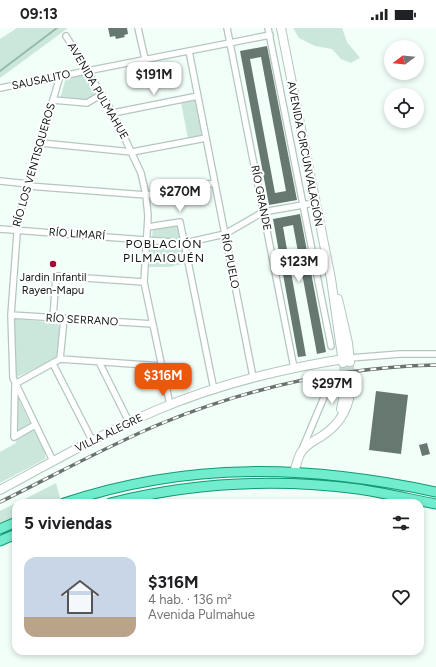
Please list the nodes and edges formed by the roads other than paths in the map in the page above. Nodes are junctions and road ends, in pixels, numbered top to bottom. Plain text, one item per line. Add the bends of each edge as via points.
1 (138, 28) edge
2 (227, 28) edge
3 (268, 28) edge
4 (281, 28) edge
5 (270, 35) junction
6 (66, 36) dead end
7 (230, 42) junction
8 (189, 50) junction
9 (145, 60) junction
10 (87, 70) junction
11 (60, 76) junction
12 (0, 88) edge
13 (102, 94) junction
14 (198, 96) junction
15 (53, 100) junction
16 (114, 113) junction
17 (206, 138) junction
18 (41, 143) junction
19 (132, 152) junction
20 (0, 181) edge
21 (215, 183) junction
22 (28, 185) junction
23 (146, 195) junction
24 (314, 203) junction
25 (303, 205) junction
26 (264, 212) junction
27 (148, 227) junction
28 (0, 228) edge
29 (16, 229) junction
30 (225, 234) junction
31 (148, 239) junction
32 (185, 243) junction
33 (144, 282) junction
34 (10, 315) junction
35 (53, 318) junction
36 (64, 319) junction
37 (153, 324) junction
38 (331, 346) dead end
39 (436, 354) edge
40 (60, 359) junction
41 (347, 361) junction
42 (99, 362) junction
43 (53, 364) junction
44 (162, 366) junction
45 (294, 368) junction
46 (253, 377) junction
47 (328, 380) dead end
48 (347, 381) tunnel mouth
49 (15, 384) junction
50 (214, 390) junction
51 (170, 405) junction
52 (129, 422) junction
53 (35, 425) junction
54 (92, 440) junction
55 (301, 451) junction
56 (53, 461) junction
57 (294, 471) junction
58 (414, 487) junction
59 (0, 490) edge
60 (436, 492) edge
61 (78, 499) edge
62 (131, 499) edge
63 (412, 499) joint
64 (424, 502) edge
65 (436, 504) edge
66 (12, 524) edge
67 (0, 529) edge
68 (12, 536) edge
69 (0, 542) edge

1 - 9 street
2 - 7 street, RÍO GRANDE
3 - 5 street
4 - 24 main road, AVENIDA CIRCUNVALACIÓN
5 - 7 street, SAUSALITO
5 - 25 street
6 - 10 street, AVENIDA PULMAHUE
7 - 8 street, SAUSALITO
7 - 26 street, RÍO GRANDE
8 - 9 street, SAUSALITO
8 - 14 street, RÍO PUELO
9 - 10 street, SAUSALITO
10 - 11 street, SAUSALITO
10 - 13 street, AVENIDA PULMAHUE
11 - 12 street, SAUSALITO
11 - 15 street, RÍO LOS VENTISQUEROS
13 - 15 street via 87,103
13 - 16 street, AVENIDA PULMAHUE
14 - 16 street
14 - 17 street, RÍO PUELO
15 - 18 street, RÍO LOS VENTISQUEROS
16 - 19 street, AVENIDA PULMAHUE
17 - 19 street
17 - 21 street, RÍO PUELO
18 - 19 street
18 - 22 street, RÍO LOS VENTISQUEROS
19 - 23 street, AVENIDA PULMAHUE
20 - 22 street
21 - 23 street
21 - 30 street, RÍO PUELO
22 - 23 street
22 - 29 street, RÍO LOS VENTISQUEROS
23 - 27 street, AVENIDA PULMAHUE
24 - 25 street, RÍO LIMARÍ
24 - 41 main road, AVENIDA CIRCUNVALACIÓN
25 - 26 street, RÍO LIMARÍ
25 - 38 street
26 - 30 street, RÍO LIMARÍ
26 - 45 street, RÍO GRANDE
27 - 31 street, AVENIDA PULMAHUE
27 - 32 street via 180,222
28 - 29 street, RÍO LIMARÍ
29 - 31 street, RÍO LIMARÍ
29 - 34 street, RÍO LOS VENTISQUEROS
30 - 32 street, RÍO LIMARÍ
30 - 46 street, RÍO PUELO
31 - 32 street, RÍO LIMARÍ
31 - 33 street, AVENIDA PULMAHUE
32 - 50 street
33 - 35 street via 56,276
33 - 37 street, AVENIDA PULMAHUE
34 - 35 street, RÍO SERRANO
34 - 49 street, RÍO LOS VENTISQUEROS via 12,372
35 - 36 street, RÍO SERRANO
36 - 37 street, RÍO SERRANO
36 - 40 street
37 - 44 street, AVENIDA PULMAHUE
39 - 41 street, VILLA ALEGRE via 400,354
40 - 42 street
40 - 43 street
41 - 45 main road, VILLA ALEGRE
42 - 44 street
42 - 52 street
43 - 49 street
43 - 54 street
44 - 51 street, AVENIDA PULMAHUE
45 - 46 main road, VILLA ALEGRE
46 - 50 main road, VILLA ALEGRE
47 - 55 street via 327,390
48 - 55 main road via 342,408 329,430
49 - 53 street, RÍO LOS VENTISQUEROS
49 - 53 street via 14,437
50 - 51 main road, VILLA ALEGRE
51 - 52 main road, VILLA ALEGRE
52 - 54 main road, VILLA ALEGRE
53 - 56 street, RÍO LOS VENTISQUEROS
54 - 56 main road, VILLA ALEGRE
55 - 57 main road
56 - 59 main road, VILLA ALEGRE
57 - 58 main road via 359,477
57 - 61 main road via 222,473 168,479 117,488
58 - 60 main road
58 - 63 main road
62 - 63 main road via 189,488 264,483 341,487
64 - 65 main road
66 - 67 main road
68 - 69 main road

